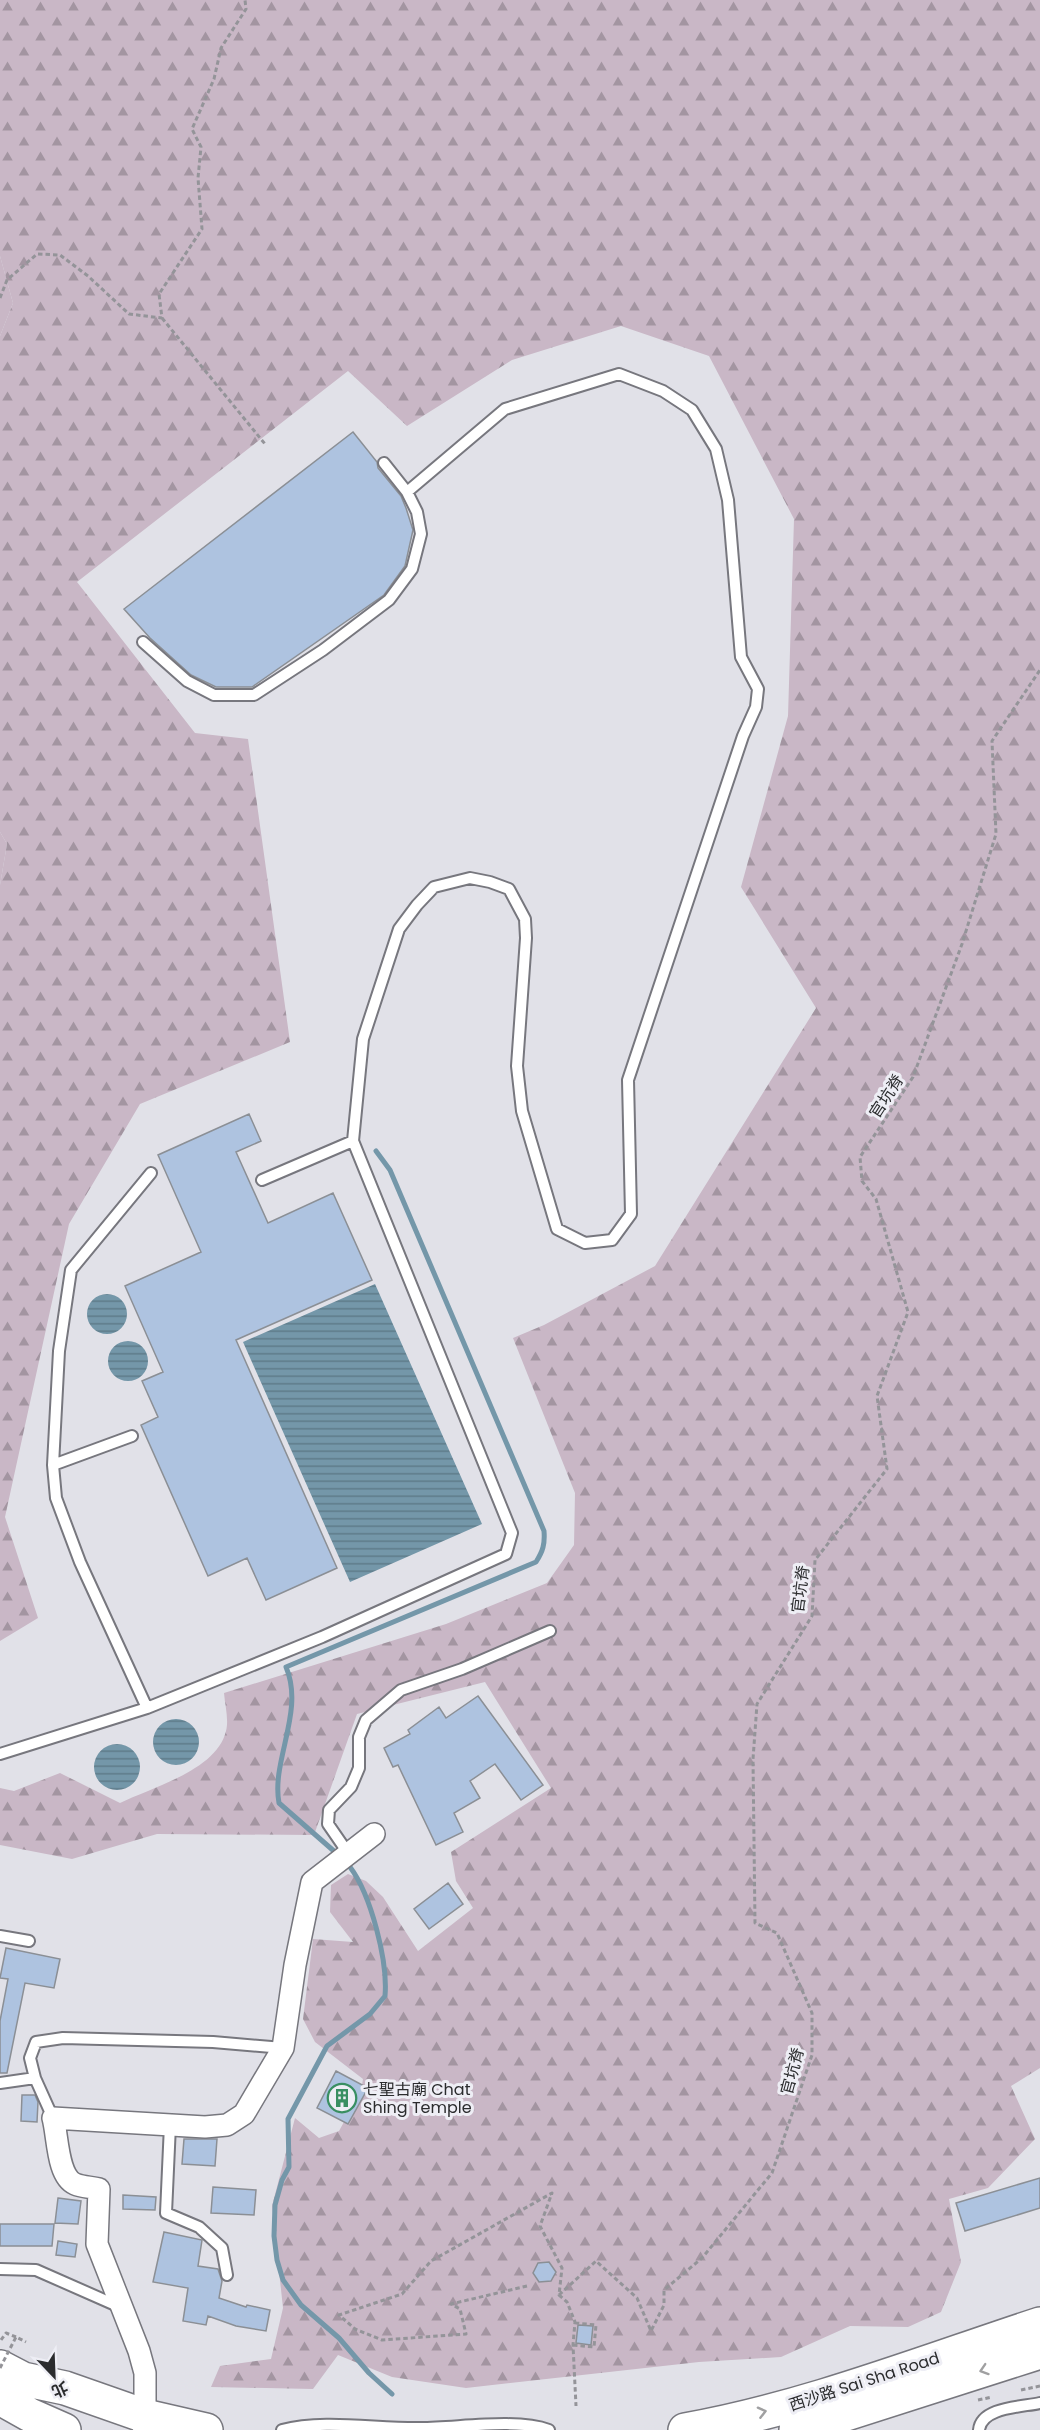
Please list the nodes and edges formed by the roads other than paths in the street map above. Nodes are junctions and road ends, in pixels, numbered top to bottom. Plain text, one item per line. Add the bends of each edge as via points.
1 (384, 463) dead end
2 (407, 492) junction
3 (143, 642) dead end
4 (352, 1141) junction
5 (151, 1173) dead end
6 (262, 1180) dead end
7 (132, 1436) dead end
8 (53, 1465) junction
9 (550, 1631) dead end
10 (147, 1708) junction
11 (0, 1755) edge
12 (374, 1834) dead end
13 (348, 1853) junction
14 (0, 1936) edge
15 (29, 1941) dead end
16 (283, 2048) junction
17 (36, 2078) junction
18 (0, 2083) edge
19 (53, 2118) junction
20 (170, 2125) junction
21 (0, 2269) edge
22 (228, 2275) dead end
23 (123, 2308) junction
24 (1040, 2324) edge
25 (1040, 2352) edge
26 (5, 2371) edge
27 (1040, 2403) edge
28 (138, 2425) edge
29 (64, 2430) edge
30 (206, 2430) edge
31 (282, 2430) edge
32 (549, 2430) edge
33 (685, 2430) edge
34 (796, 2430) edge
35 (979, 2430) edge

1 - 2 lane
2 - 3 lane via 421,534 412,569 389,600 254,695 214,695 187,681
2 - 4 lane via 506,409 619,374 663,391 692,410 716,449 728,500 741,657 758,689 756,707 628,1080 632,1214 612,1240 585,1243 557,1229 522,1111 517,1066 525,919 509,889 470,878 434,887 399,929 363,1040
4 - 6 lane
4 - 10 lane via 512,1533 506,1554 322,1637
5 - 8 lane via 71,1270 59,1351
7 - 8 lane
8 - 10 lane via 56,1498 76,1552
9 - 13 lane via 401,1690 366,1720 359,1737 359,1767 351,1787 329,1810 328,1824
10 - 11 lane
12 - 13 street
13 - 16 street via 312,1882
14 - 15 lane
16 - 17 lane via 213,2042 44,2040 36,2042 30,2058
16 - 20 street via 243,2114 227,2126
17 - 18 lane
17 - 19 lane
19 - 20 street
19 - 23 street via 65,2176 74,2183 99,2189 97,2244
20 - 22 lane via 166,2213 199,2227 222,2248
21 - 23 lane via 36,2270
23 - 28 street via 145,2373
33 -> 24 main road, 西沙路 Sai Sha Road via 813,2398
25 -> 34 main road, 西沙路 Sai Sha Road
26 - 28 main road via 65,2388
26 - 29 main road via 30,2415
27 - 35 lane via 985,2417
28 - 30 main road
31 - 32 lane via 316,2425 525,2425

